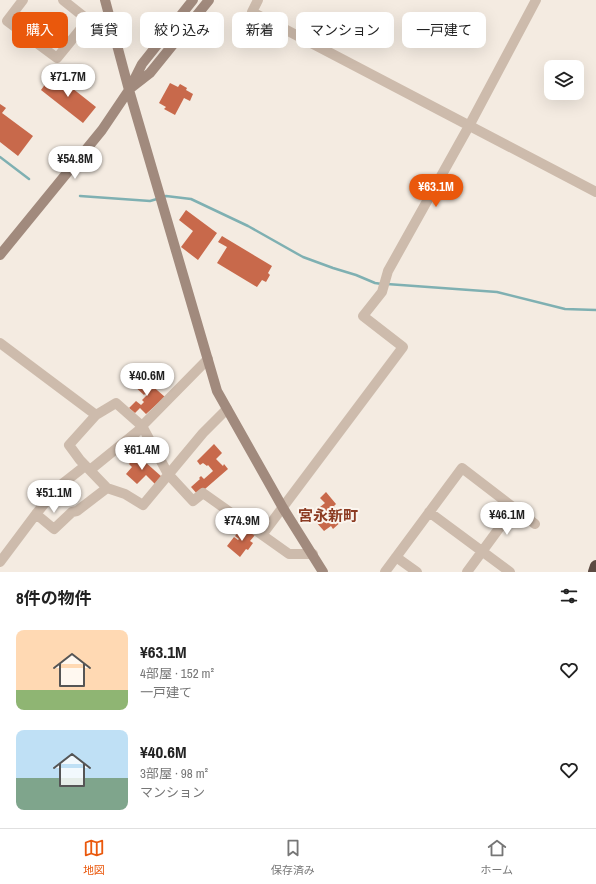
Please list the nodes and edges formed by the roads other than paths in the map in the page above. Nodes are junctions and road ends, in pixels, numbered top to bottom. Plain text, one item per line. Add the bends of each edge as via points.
1 (23, 0) edge
2 (63, 0) edge
3 (105, 0) edge
4 (193, 0) edge
5 (209, 0) edge
6 (258, 0) edge
7 (536, 0) edge
8 (129, 90) junction
9 (469, 126) junction
10 (596, 192) edge
11 (0, 255) edge
12 (0, 343) edge
13 (208, 359) junction
14 (227, 409) junction
15 (96, 415) junction
16 (143, 427) junction
17 (88, 468) junction
18 (168, 474) junction
19 (107, 488) junction
20 (283, 508) junction
21 (514, 508) junction
22 (429, 512) junction
23 (36, 514) junction
24 (535, 524) dead end
25 (262, 535) junction
26 (482, 551) junction
27 (313, 554) junction
28 (396, 557) junction
29 (0, 562) edge
30 (596, 566) edge
31 (323, 572) edge
32 (385, 572) edge
33 (417, 572) edge
34 (467, 572) edge
35 (510, 572) edge
36 (594, 572) edge

1 - 2 street via 7,21 57,58 88,20
3 - 8 street
4 - 8 street via 142,64
5 - 8 street via 150,73
6 - 9 street via 252,12
7 - 9 street
8 - 11 street via 102,130
8 - 13 street
9 - 10 street
9 - 20 street via 388,271 382,292 364,316 403,347
12 - 15 street
13 - 14 street via 217,391
13 - 16 street
14 - 18 street
14 - 20 street
15 - 16 street via 116,404
15 - 17 street via 69,445
16 - 17 street
16 - 18 street
17 - 19 street
17 - 23 street via 57,488
18 - 19 street via 144,505 126,494
18 - 25 street via 193,501 203,493
19 - 23 street via 77,511 72,512 54,529
20 - 25 street
20 - 27 street
21 - 22 street via 462,468
21 - 24 street
21 - 26 street
22 - 26 street
22 - 28 street
23 - 29 street
25 - 27 street via 289,554
26 - 34 street
26 - 35 street
27 - 31 street
28 - 32 street
28 - 33 street
30 - 36 highway

